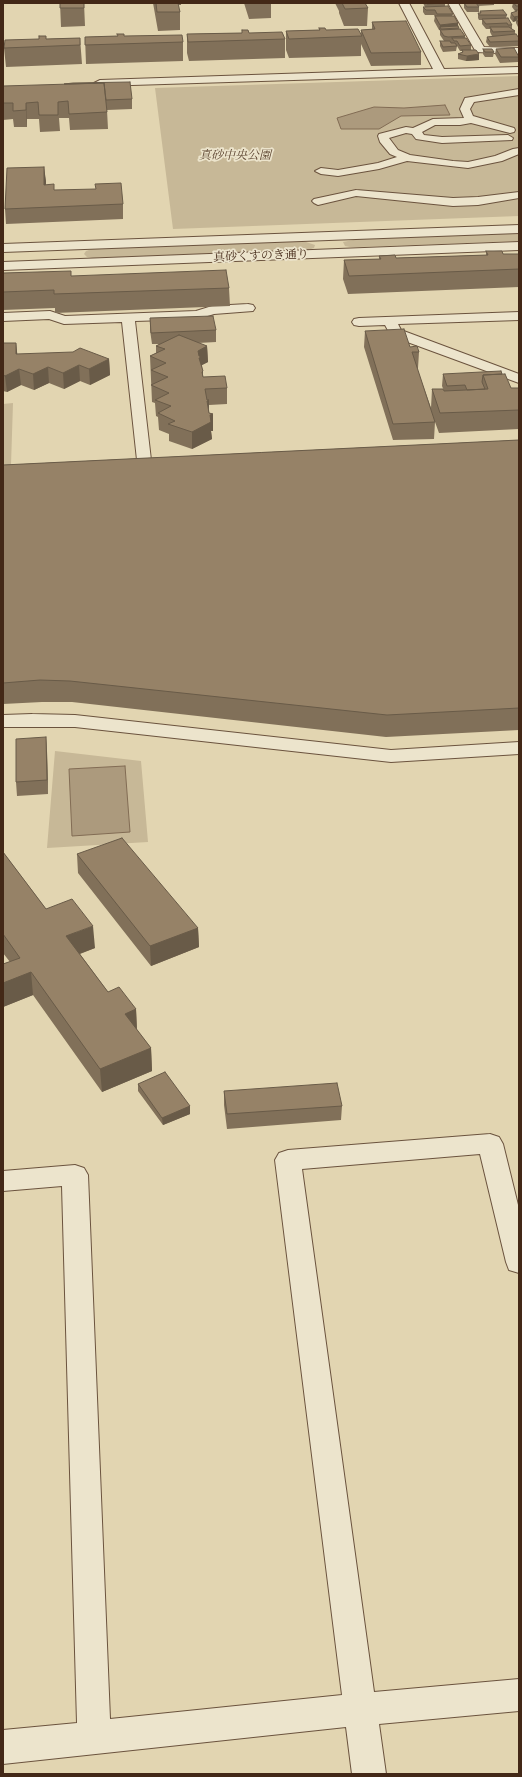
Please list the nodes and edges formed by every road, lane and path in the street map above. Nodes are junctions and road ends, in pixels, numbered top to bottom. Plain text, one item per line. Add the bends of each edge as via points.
1 (404, 3) edge
2 (453, 3) edge
3 (519, 50) edge
4 (519, 70) edge
5 (440, 72) junction
6 (91, 84) edge
7 (519, 92) edge
8 (472, 119) junction
9 (512, 132) edge
10 (420, 135) junction
11 (518, 151) edge
12 (409, 152) junction
13 (321, 171) dead end
14 (342, 172) junction
15 (356, 193) junction
16 (519, 195) edge
17 (318, 201) dead end
18 (519, 229) edge
19 (328, 236) junction
20 (519, 246) edge
21 (3, 248) edge
22 (334, 253) junction
23 (3, 266) edge
24 (248, 308) dead end
25 (519, 316) edge
26 (3, 317) edge
27 (128, 317) junction
28 (389, 321) junction
29 (359, 322) dead end
30 (519, 380) edge
31 (143, 466) edge
32 (3, 722) edge
33 (519, 748) edge
34 (3, 1181) edge
35 (519, 1262) edge
36 (519, 1696) edge
37 (361, 1709) junction
38 (94, 1737) junction
39 (3, 1747) edge
40 (369, 1774) edge

1 - 5 street
2 - 3 street via 480,50
4 - 5 street
5 - 6 street
7 - 8 street via 469,101 465,109
8 - 9 street
8 - 10 street via 460,122 433,122
9 - 10 street via 457,140
9 - 11 street
10 - 12 street
10 - 12 street via 406,130 384,136 384,140 394,152
11 - 12 street via 498,160 468,165 453,164
12 - 14 street via 379,166
13 - 14 street
14 - 15 street via 354,183
15 - 16 street via 453,202
15 - 17 street
18 - 19 street, 真砂くすのき通り
19 - 21 street, 真砂くすのき通り
19 - 22 street
20 - 22 street, 真砂くすのき通り
22 - 23 street, 真砂くすのき通り
24 - 27 street via 212,310 198,315
25 - 28 street
26 - 27 street via 50,315 64,320
27 - 31 street
28 - 29 street
28 - 30 street via 396,333
32 - 33 street via 75,721 391,756
34 - 38 street via 75,1175
35 - 37 street via 490,1144 288,1160
36 - 37 street
37 - 38 street
37 - 40 street
38 - 39 street

